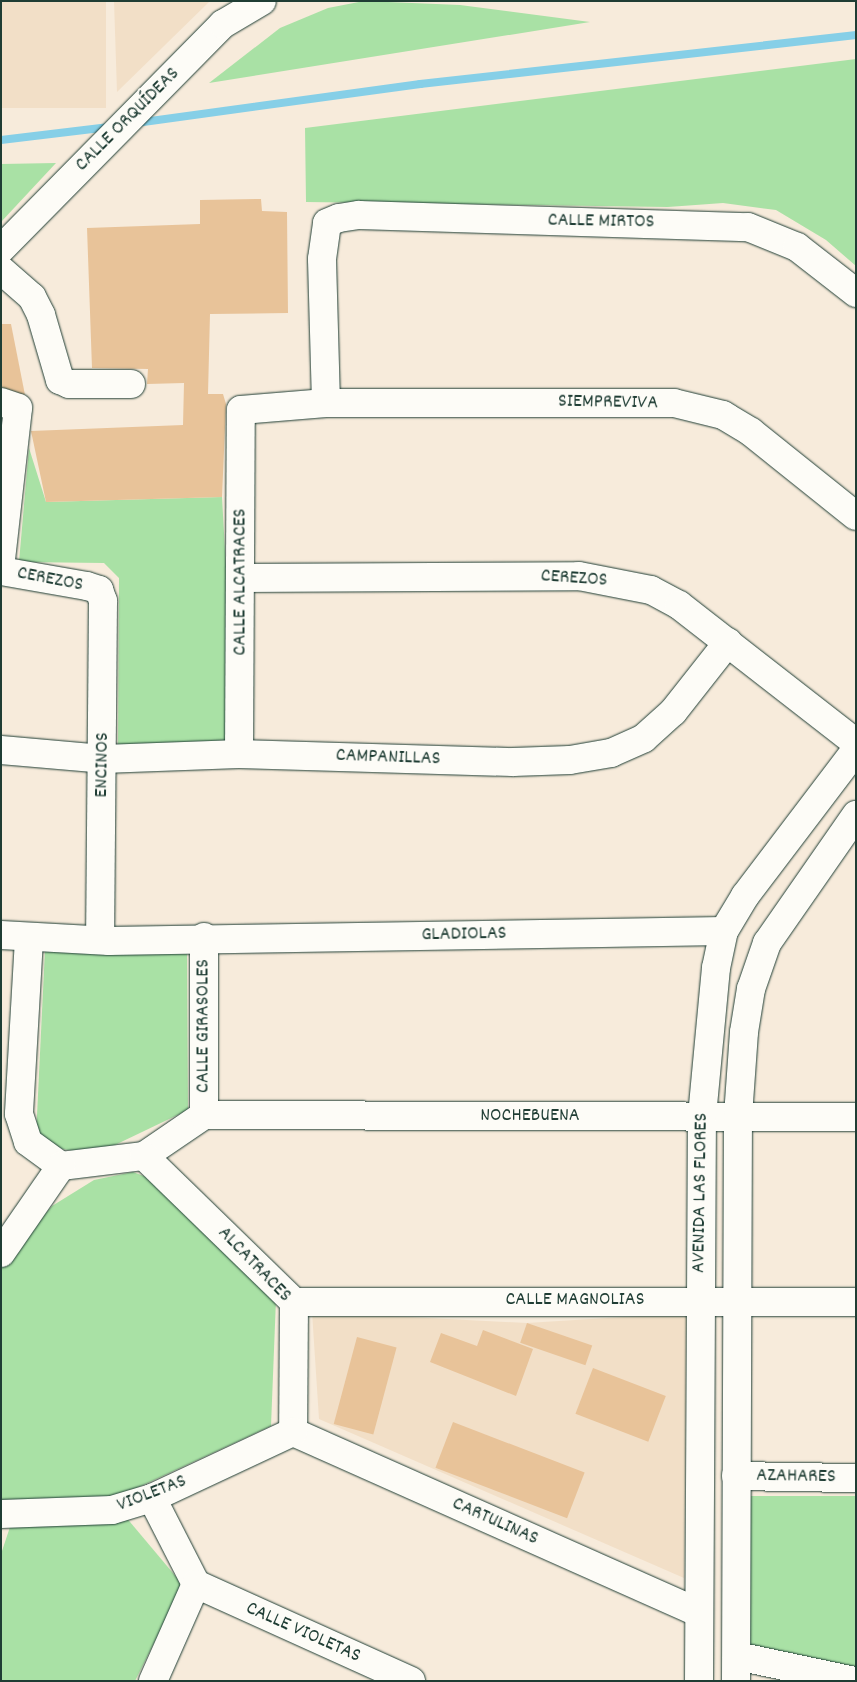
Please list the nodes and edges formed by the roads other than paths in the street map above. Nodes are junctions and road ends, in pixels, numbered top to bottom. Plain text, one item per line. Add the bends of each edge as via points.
1 (262, 1) edge
2 (1, 249) edge
3 (1, 270) edge
4 (856, 293) edge
5 (131, 384) dead end
6 (326, 403) junction
7 (10, 405) edge
8 (241, 410) joint
9 (856, 516) edge
10 (1, 559) edge
11 (1, 571) edge
12 (241, 578) junction
13 (99, 590) joint
14 (728, 642) junction
15 (856, 743) edge
16 (1, 750) edge
17 (856, 750) edge
18 (239, 754) junction
19 (103, 758) junction
20 (856, 815) edge
21 (724, 931) junction
22 (1, 935) edge
23 (204, 937) junction
24 (29, 938) junction
25 (100, 940) junction
26 (10, 1113) edge
27 (204, 1115) junction
28 (702, 1116) junction
29 (738, 1116) junction
30 (856, 1117) edge
31 (144, 1156) junction
32 (60, 1166) junction
33 (1, 1253) edge
34 (700, 1299) junction
35 (738, 1300) junction
36 (294, 1302) junction
37 (856, 1302) edge
38 (292, 1432) junction
39 (736, 1476) junction
40 (856, 1478) edge
41 (152, 1498) junction
42 (1, 1514) edge
43 (196, 1584) junction
44 (698, 1612) junction
45 (736, 1668) edge
46 (153, 1681) edge
47 (411, 1681) edge
48 (699, 1681) edge
49 (856, 1681) edge

1 - 2 street, CALLE ORQUÍDEAS via 223,24
3 - 5 street via 32,297 42,315 60,380 69,384
4 - 6 street, CALLE MIRTOS via 797,247 748,227 359,215 327,223 322,259
6 - 8 street, SIEMPREVIVA
6 - 9 street, SIEMPREVIVA via 632,402 697,408 723,415 751,432
7 - 10 street
8 - 12 street, CALLE ALCATRACES
11 - 13 street, CEREZOS
12 - 14 street, CEREZOS via 579,576 651,590 679,605
12 - 18 street, CALLE ALCATRACES
13 - 19 street, ENCINOS via 105,618
14 - 15 street, CEREZOS
14 - 18 street, CAMPANILLAS via 673,712 644,738 611,753 570,760 513,762
16 - 19 street, CAMPANILLAS
17 - 21 street, AVENIDA LAS FLORES via 750,890
18 - 19 street, CAMPANILLAS
19 - 25 street, ENCINOS
20 - 29 street, AVENIDA LAS FLORES via 767,943 751,989 746,1016
21 - 23 street, GLADIOLAS
21 - 28 street, AVENIDA LAS FLORES via 716,968
22 - 24 street
23 - 25 street, GLADIOLAS
23 - 27 street, CALLE GIRASOLES
24 - 25 street, GLADIOLAS
24 - 26 street
26 - 32 street via 28,1142
27 - 28 street, NOCHEBUENA
27 - 31 street
28 - 29 street, NOCHEBUENA
28 - 34 street, AVENIDA LAS FLORES
29 - 30 street, NOCHEBUENA
29 - 35 street, AVENIDA LAS FLORES
31 - 32 street
31 - 36 street, ALCATRACES
32 - 33 street
34 - 35 street, CALLE MAGNOLIAS
34 - 36 street, CALLE MAGNOLIAS
34 - 44 street, AVENIDA LAS FLORES
35 - 37 street, CALLE MAGNOLIAS
35 - 39 street, AVENIDA LAS FLORES
36 - 38 street, ALCATRACES
38 - 41 street, VIOLETAS
38 - 44 street, CARTULINAS
39 - 40 street, AZAHARES
39 - 45 street, AVENIDA LAS FLORES
41 - 42 street, VIOLETAS via 112,1510
41 - 43 street
43 - 46 street
43 - 47 street, CALLE VIOLETAS
44 - 48 street, AVENIDA LAS FLORES
45 - 49 street

